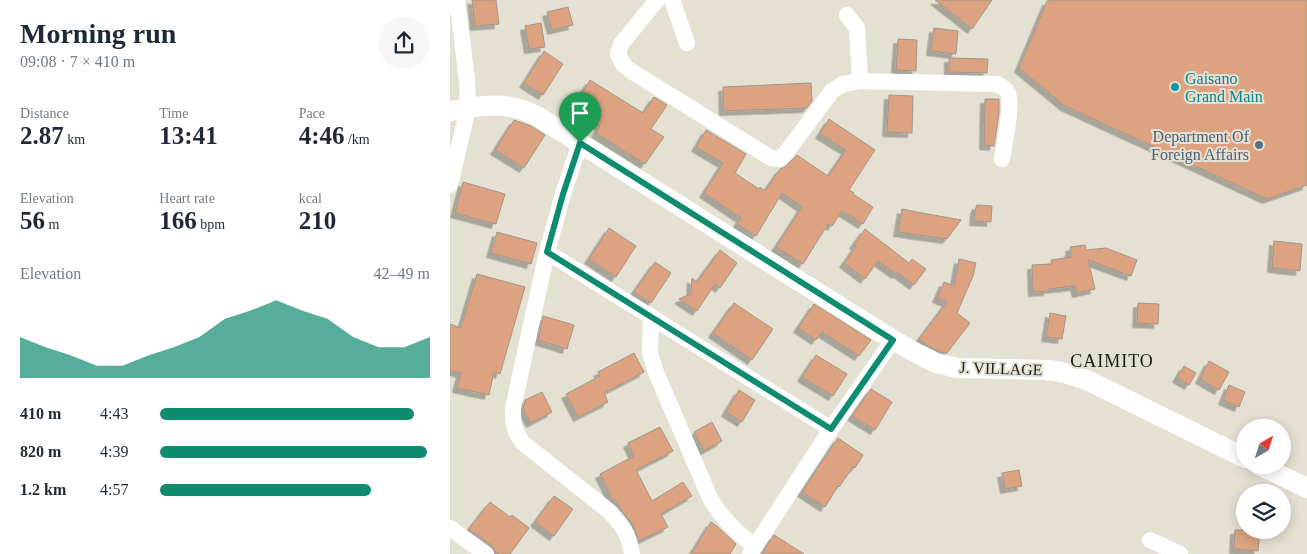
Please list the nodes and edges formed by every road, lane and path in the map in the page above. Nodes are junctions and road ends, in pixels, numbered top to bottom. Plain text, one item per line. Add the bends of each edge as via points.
1 (457, 0) edge
2 (657, 0) edge
3 (672, 0) edge
4 (847, 15) dead end
5 (687, 43) dead end
6 (860, 81) junction
7 (459, 110) edge
8 (580, 143) junction
9 (1002, 159) dead end
10 (450, 186) edge
11 (547, 252) junction
12 (651, 316) junction
13 (893, 340) junction
14 (831, 429) junction
15 (1236, 454) edge
16 (1278, 474) edge
17 (1307, 488) edge
18 (450, 528) edge
19 (1150, 540) dead end
20 (752, 550) edge
21 (486, 554) edge
22 (632, 554) edge
23 (1180, 554) edge

1 - 7 street via 467,80
2 - 6 street via 621,44 618,54 623,64 770,158 778,159 785,154 832,91 843,84
3 - 5 street
4 - 6 street via 858,28
6 - 9 street via 1002,86 1009,100
7 - 8 street, J. VILLAGE via 509,106 537,116
7 - 10 street
8 - 11 street
8 - 13 street, J. VILLAGE
11 - 12 street
11 - 22 street via 513,408 513,427 523,443 609,511 630,540
12 - 14 street
12 - 20 street via 650,353 655,370 710,498 717,511
13 - 14 street
13 - 15 street, J. VILLAGE via 936,363 957,368 1050,370 1075,375
14 - 20 street
16 - 17 street
18 - 21 street
19 - 23 street

